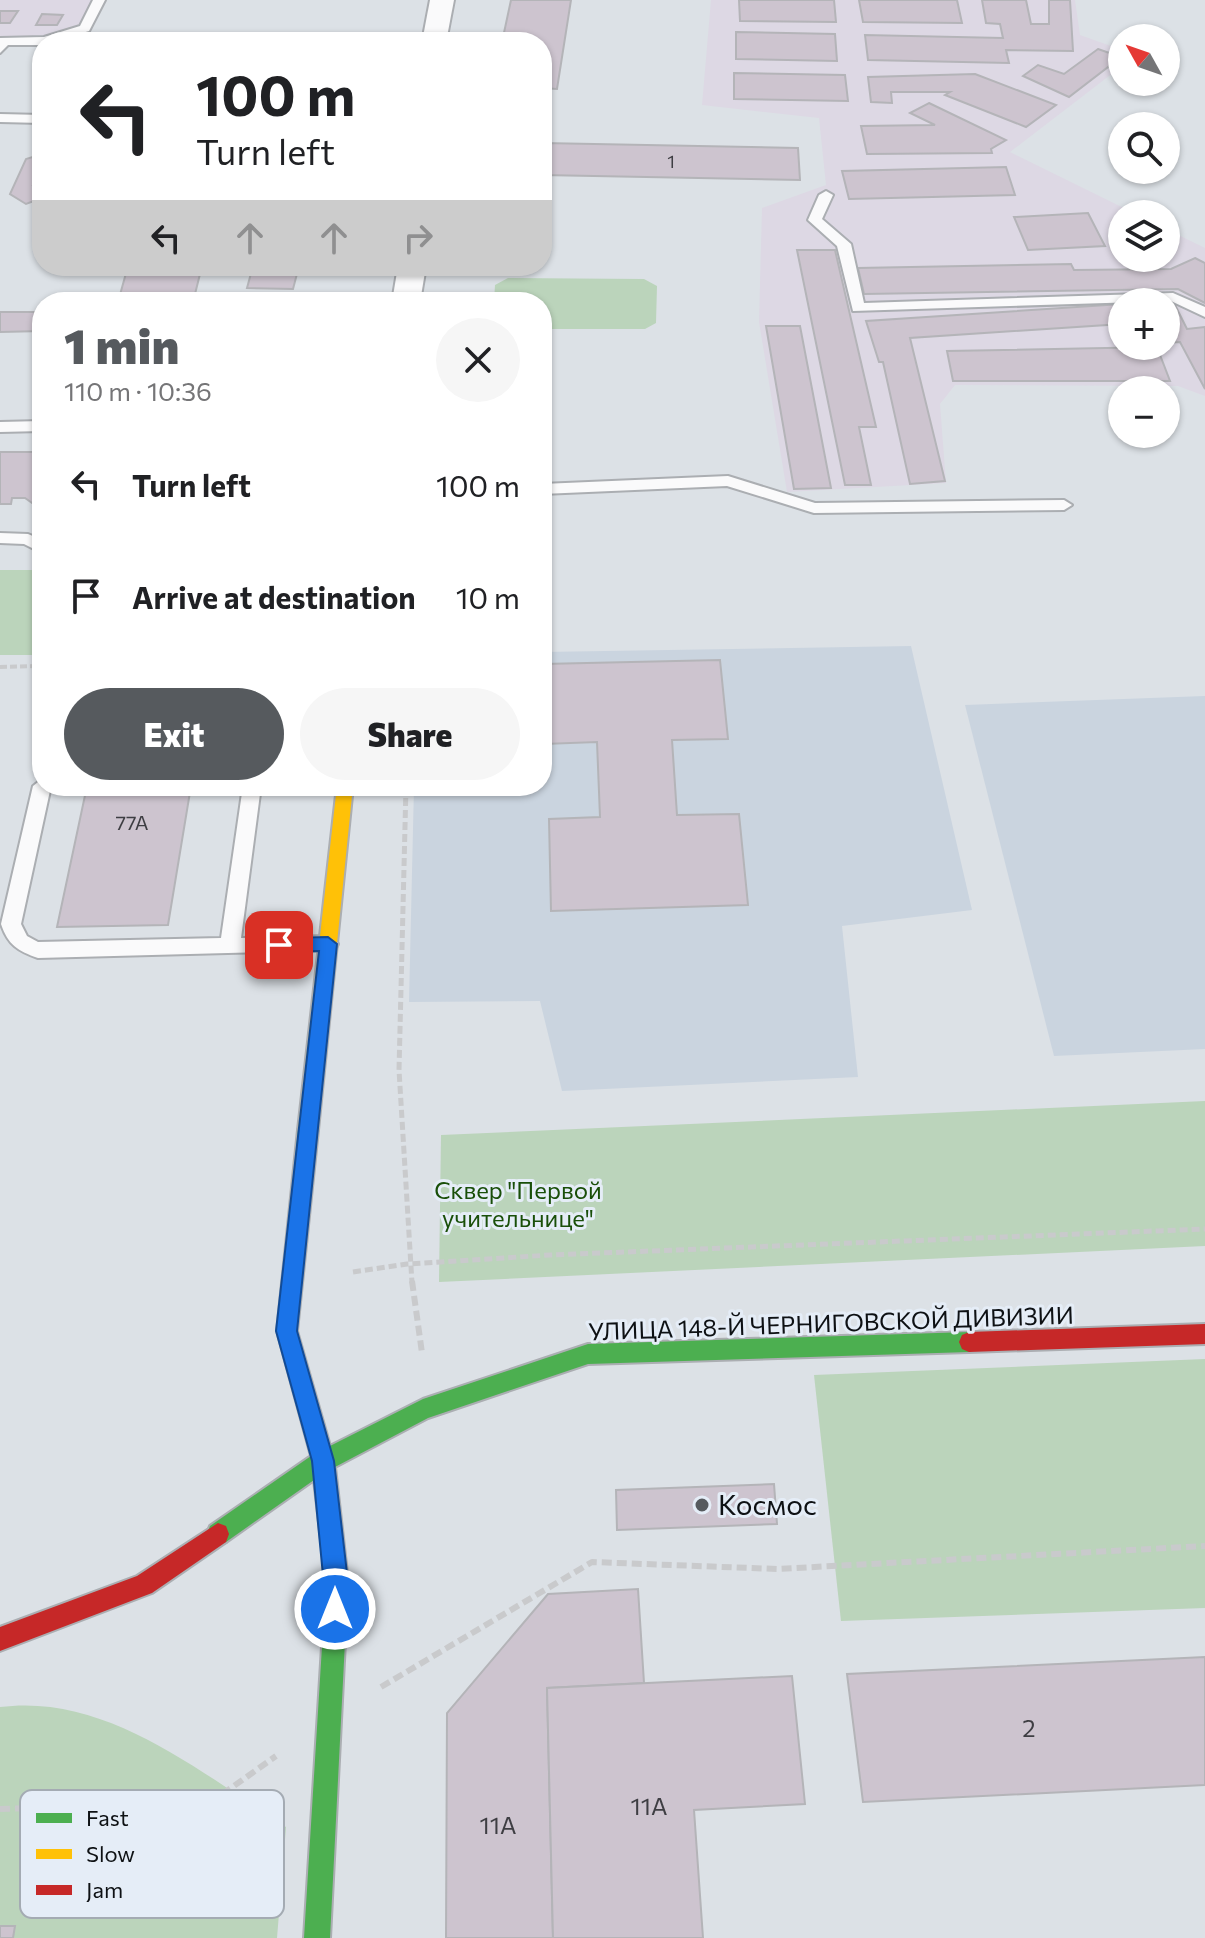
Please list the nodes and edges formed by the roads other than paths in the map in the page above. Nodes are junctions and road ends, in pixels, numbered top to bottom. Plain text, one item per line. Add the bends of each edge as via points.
1 (99, 0) edge
2 (442, 0) edge
3 (73, 32) edge
4 (436, 32) edge
5 (32, 41) edge
6 (0, 49) edge
7 (0, 118) edge
8 (32, 119) edge
9 (826, 195) dead end
10 (1205, 313) edge
11 (32, 426) edge
12 (0, 427) edge
13 (552, 489) edge
14 (1064, 505) dead end
15 (0, 538) edge
16 (32, 542) edge
17 (40, 796) edge
18 (251, 796) edge
19 (344, 796) edge
20 (328, 944) junction
21 (230, 946) junction
22 (1205, 1334) edge
23 (323, 1461) junction
24 (0, 1639) edge
25 (317, 1938) edge

1 - 3 lane via 85,28
2 - 4 street
5 - 6 lane via 4,41
7 - 8 lane
9 - 10 lane via 815,220 844,244 858,308 1173,297
11 - 12 lane
13 - 14 lane via 728,481 814,508
15 - 16 lane
17 - 21 lane via 11,924 22,946
18 - 21 lane
19 - 20 street
20 - 21 lane
20 - 23 street via 287,1331
22 - 23 street, УЛИЦА 148-Й ЧЕРНИГОВСКОЙ ДИВИЗИИ via 588,1354 423,1409
23 - 24 street, УЛИЦА 148-Й ЧЕРНИГОВСКОЙ ДИВИЗИИ via 144,1585
23 - 25 street via 337,1582

